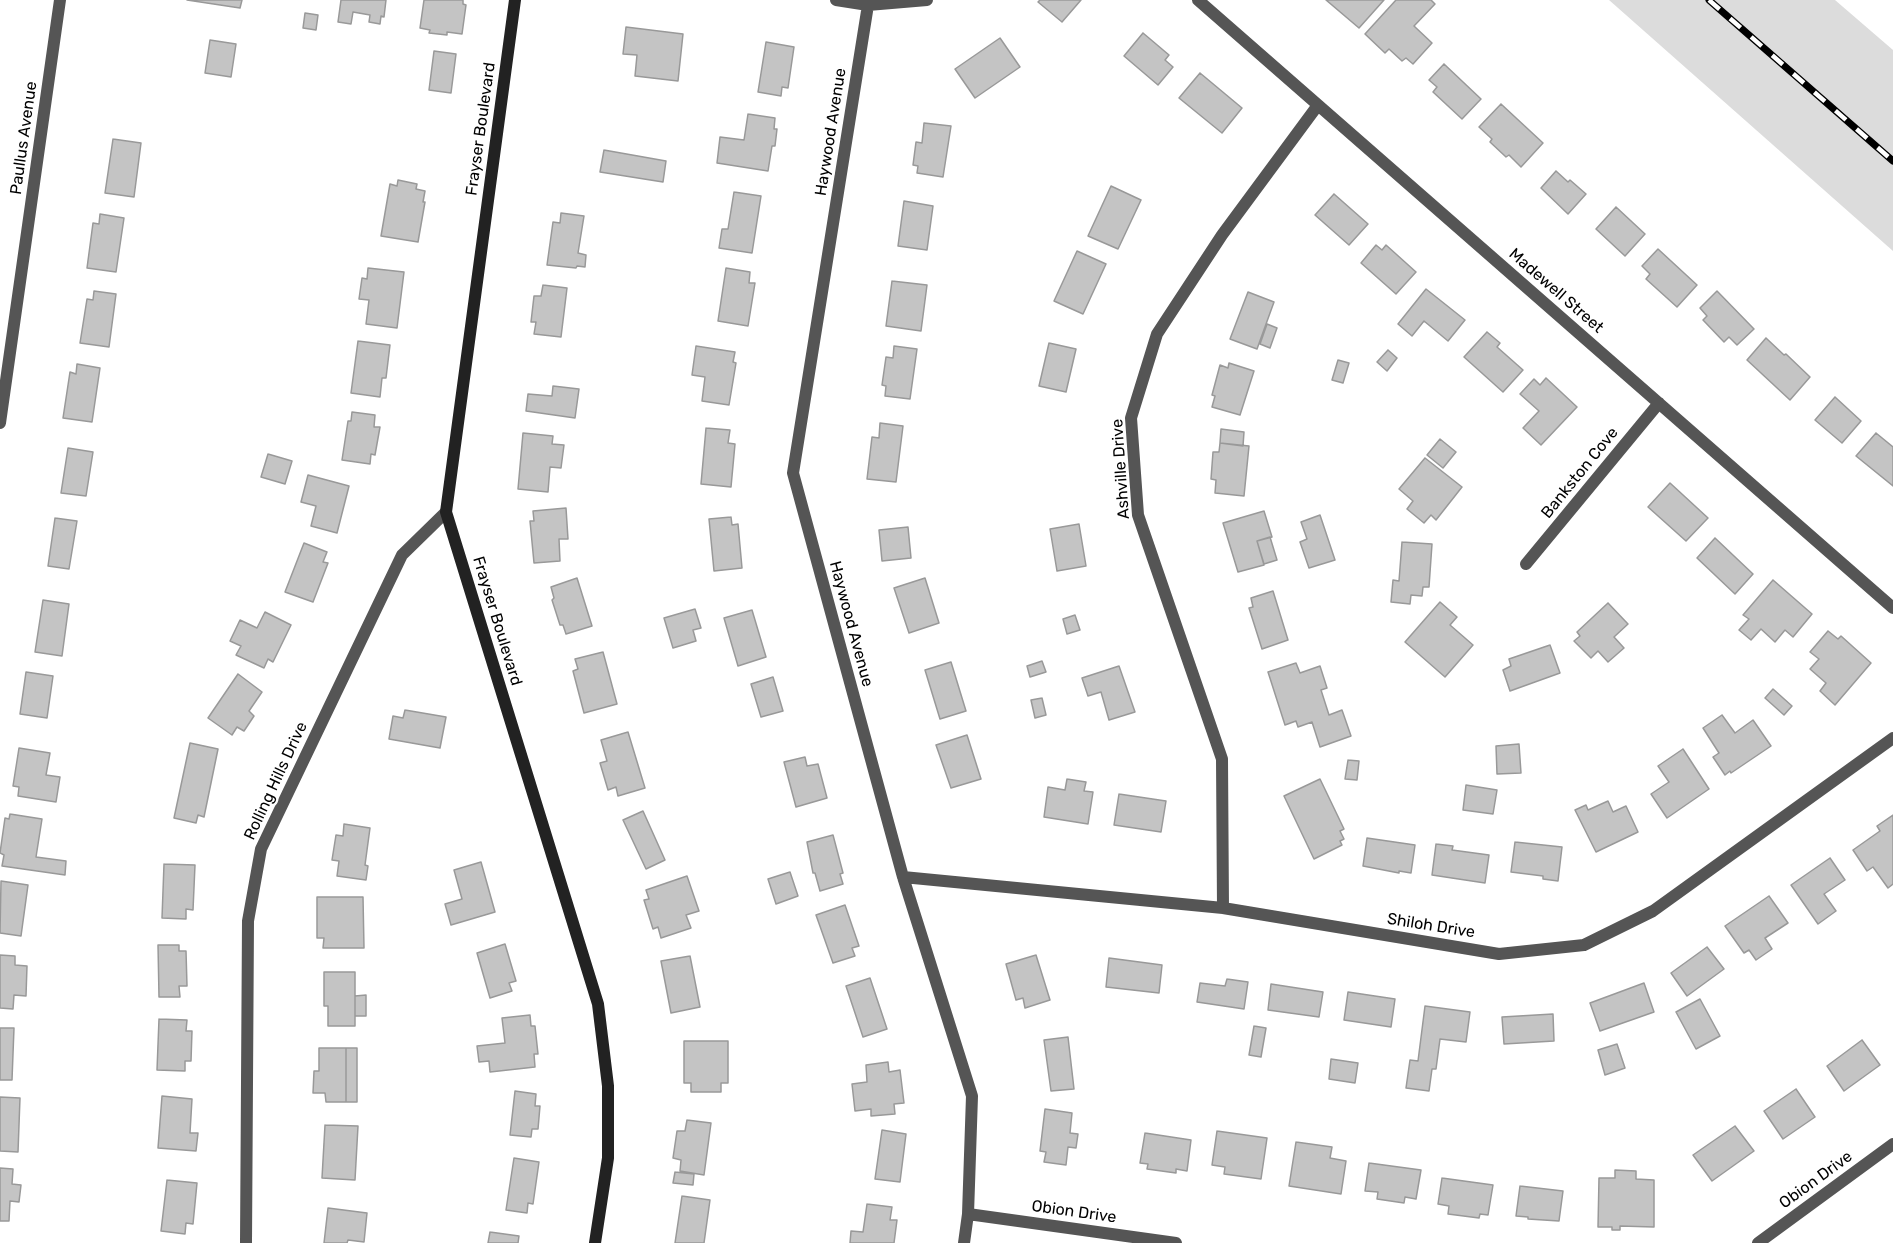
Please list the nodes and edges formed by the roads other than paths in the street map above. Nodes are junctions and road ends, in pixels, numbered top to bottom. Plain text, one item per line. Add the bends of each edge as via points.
1 (60, 0) edge
2 (515, 0) edge
3 (837, 0) edge
4 (927, 0) edge
5 (1198, 0) edge
6 (868, 5) junction
7 (1318, 105) junction
8 (1659, 403) junction
9 (0, 423) edge
10 (446, 512) junction
11 (1526, 564) dead end
12 (1893, 608) edge
13 (1893, 738) edge
14 (903, 877) junction
15 (1223, 908) junction
16 (1893, 1144) edge
17 (968, 1214) junction
18 (246, 1243) edge
19 (595, 1243) edge
20 (964, 1243) edge
21 (1176, 1243) edge
22 (1758, 1243) edge

1 - 9 street, Paullus Avenue
2 - 10 main road, Frayser Boulevard
3 - 6 street
4 - 6 street
5 - 7 street, Madewell Street
6 - 14 street, Haywood Avenue via 793,473
7 - 8 street, Madewell Street
7 - 15 street, Ashville Drive via 1222,235 1156,334 1131,418 1138,515 1222,759
8 - 11 street, Bankston Cove
8 - 12 street, Madewell Street
10 - 18 street, Rolling Hills Drive via 402,555 261,849 248,921
10 - 19 main road, Frayser Boulevard via 598,1004 608,1086 608,1158
13 - 15 street, Shiloh Drive via 1653,911 1584,945 1499,954
14 - 15 street, Shiloh Drive
14 - 17 street, Haywood Avenue via 972,1095
16 - 22 street, Obion Drive
17 - 20 street, Haywood Avenue
17 - 21 street, Obion Drive

